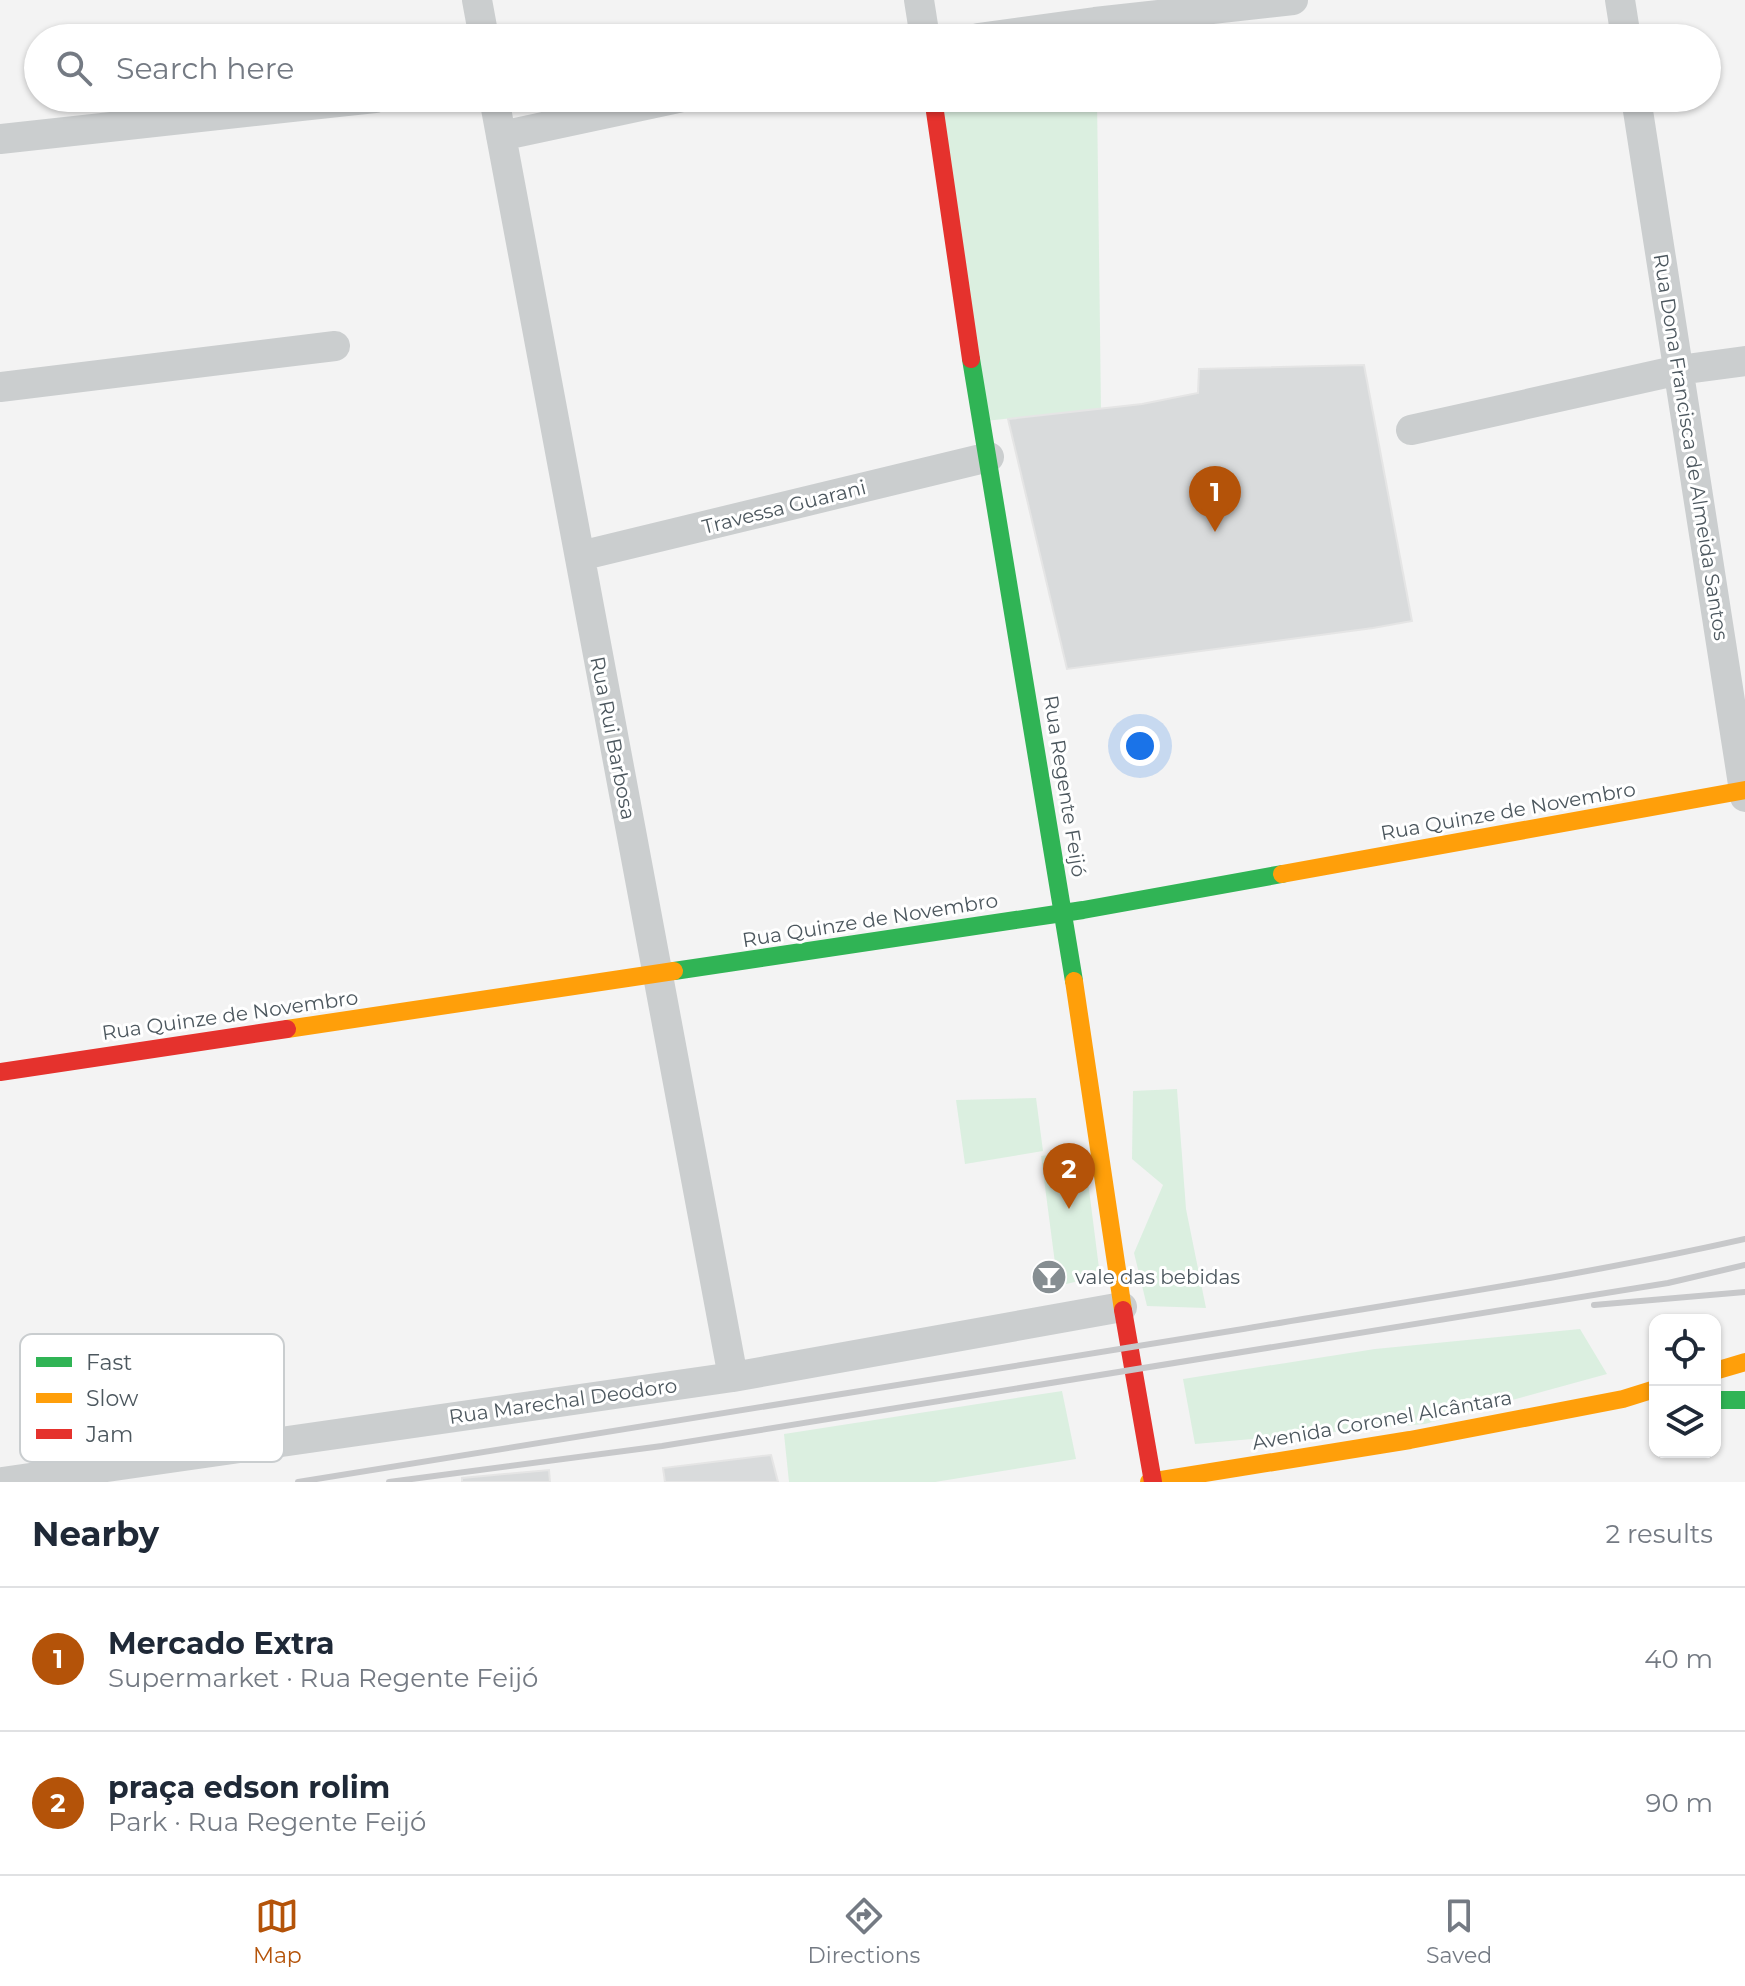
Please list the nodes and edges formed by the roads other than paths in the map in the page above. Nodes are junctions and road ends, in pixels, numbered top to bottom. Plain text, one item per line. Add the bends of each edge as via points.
1 (477, 0) edge
2 (919, 0) edge
3 (1072, 0) edge
4 (1293, 0) edge
5 (1620, 0) edge
6 (481, 24) edge
7 (923, 24) edge
8 (1061, 24) edge
9 (1092, 24) edge
10 (1624, 24) edge
11 (247, 112) edge
12 (497, 112) edge
13 (613, 112) edge
14 (935, 112) edge
15 (1638, 112) edge
16 (501, 136) junction
17 (0, 139) edge
18 (335, 346) dead end
19 (1745, 361) edge
20 (1679, 370) junction
21 (0, 387) edge
22 (1411, 430) dead end
23 (989, 457) junction
24 (580, 556) junction
25 (1744, 790) edge
26 (1745, 797) edge
27 (1064, 913) junction
28 (657, 974) junction
29 (0, 1072) edge
30 (1122, 1307) junction
31 (1745, 1362) edge
32 (1721, 1369) edge
33 (733, 1377) junction
34 (1745, 1382) edge
35 (1721, 1385) edge
36 (1649, 1395) edge
37 (1721, 1400) edge
38 (1745, 1400) edge
39 (284, 1441) edge
40 (0, 1455) edge
41 (141, 1462) edge
42 (2, 1482) edge
43 (1151, 1482) edge

1 - 6 street
2 - 7 street
3 - 8 street
4 - 9 street
5 - 10 street
11 - 17 street
12 - 16 street, Rua Rui Barbosa
13 - 16 street
14 - 23 street, Rua Regente Feijó
15 - 20 street, Rua Dona Francisca de Almeida Santos
16 - 24 street, Rua Rui Barbosa
18 - 21 street
19 - 20 street
20 - 22 street
20 - 25 street, Rua Dona Francisca de Almeida Santos
23 - 24 street, Travessa Guarani
23 - 27 street, Rua Regente Feijó
24 - 28 street, Rua Rui Barbosa
25 - 26 street, Rua Dona Francisca de Almeida Santos
25 - 27 street, Rua Quinze de Novembro
27 - 28 street, Rua Quinze de Novembro
27 - 30 street, Rua Regente Feijó
28 - 29 street, Rua Quinze de Novembro
28 - 33 street, Rua Rui Barbosa
30 - 33 street, Rua Marechal Deodoro
30 - 43 street, Rua Regente Feijó
31 - 32 street
33 - 39 street, Rua Marechal Deodoro
34 - 35 street
36 - 43 street, Avenida Coronel Alcântara
37 - 38 street
40 - 42 street
41 - 42 street, Rua Marechal Deodoro

